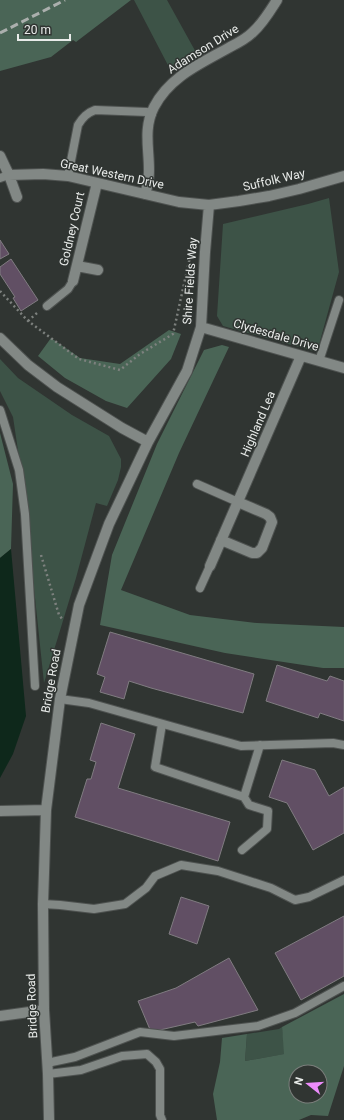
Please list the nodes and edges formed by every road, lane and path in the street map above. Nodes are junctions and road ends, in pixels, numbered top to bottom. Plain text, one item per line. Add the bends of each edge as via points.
1 (277, 0) edge
2 (152, 114) junction
3 (0, 156) edge
4 (68, 176) junction
5 (344, 176) edge
6 (5, 177) edge
7 (96, 182) junction
8 (145, 194) junction
9 (17, 197) dead end
10 (209, 205) junction
11 (205, 252) junction
12 (77, 266) junction
13 (98, 270) dead end
14 (73, 281) joint
15 (0, 291) edge
16 (339, 300) dead end
17 (47, 306) dead end
18 (201, 326) junction
19 (0, 338) edge
20 (301, 356) junction
21 (319, 361) junction
22 (344, 368) edge
23 (0, 410) edge
24 (148, 442) junction
25 (197, 484) dead end
26 (238, 502) junction
27 (221, 540) junction
28 (39, 550) dead end
29 (210, 566) joint
30 (200, 588) dead end
31 (73, 632) junction
32 (35, 686) dead end
33 (60, 699) junction
34 (162, 724) junction
35 (344, 744) edge
36 (260, 745) junction
37 (244, 797) junction
38 (46, 810) junction
39 (0, 811) edge
40 (242, 850) dead end
41 (344, 880) edge
42 (43, 904) junction
43 (344, 986) edge
44 (44, 1010) junction
45 (0, 1016) edge
46 (48, 1068) junction
47 (48, 1120) edge
48 (162, 1120) edge

1 - 2 street, Adamson Drive via 253,32 173,82 159,98
2 - 4 lane via 96,110 88,113 78,125
2 - 8 street, Adamson Drive via 148,126 150,170
3 - 6 street
4 - 6 street, Great Western Drive via 43,174
4 - 7 street, Great Western Drive
5 - 10 street, Suffolk Way via 270,196
6 - 9 street
7 - 8 street, Great Western Drive
7 - 12 street, Goldney Court
8 - 10 street, Great Western Drive via 179,202
10 - 11 street, Shire Fields Way
11 - 15 path via 191,252 173,334 120,370 79,359 28,320
11 - 18 street, Shire Fields Way
12 - 13 street
12 - 14 street, Goldney Court
14 - 17 lane via 68,289
16 - 21 lane
18 - 20 street, Clydesdale Drive
18 - 24 street, Shire Fields Way via 187,371
19 - 24 street via 28,365 57,387
20 - 21 street, Clydesdale Drive
20 - 26 street, Highland Lea
21 - 22 street, Clydesdale Drive
23 - 32 lane via 19,470 25,514
24 - 31 street, Bridge Road via 109,524 79,605
25 - 26 lane
26 - 27 street, Highland Lea
26 - 27 street via 270,517 272,522 262,548 252,553
27 - 29 street, Highland Lea
28 - 31 path via 59,615
29 - 30 lane
31 - 33 street, Bridge Road
33 - 34 lane via 89,703
33 - 38 street, Bridge Road
34 - 36 lane via 241,746
34 - 37 lane via 154,767
35 - 36 lane
36 - 37 lane
37 - 40 lane via 249,805 268,811 267,829
38 - 39 street
38 - 42 street, Bridge Road
41 - 42 lane via 309,897 295,900 271,888 226,873 181,865 155,876 146,888 125,904 94,909
42 - 44 street, Bridge Road
43 - 46 lane via 295,1013 258,1026 174,1036 140,1032
44 - 45 street
44 - 46 street, Bridge Road
46 - 47 street, Bridge Road
46 - 48 lane via 81,1070 122,1056 147,1054 160,1069

